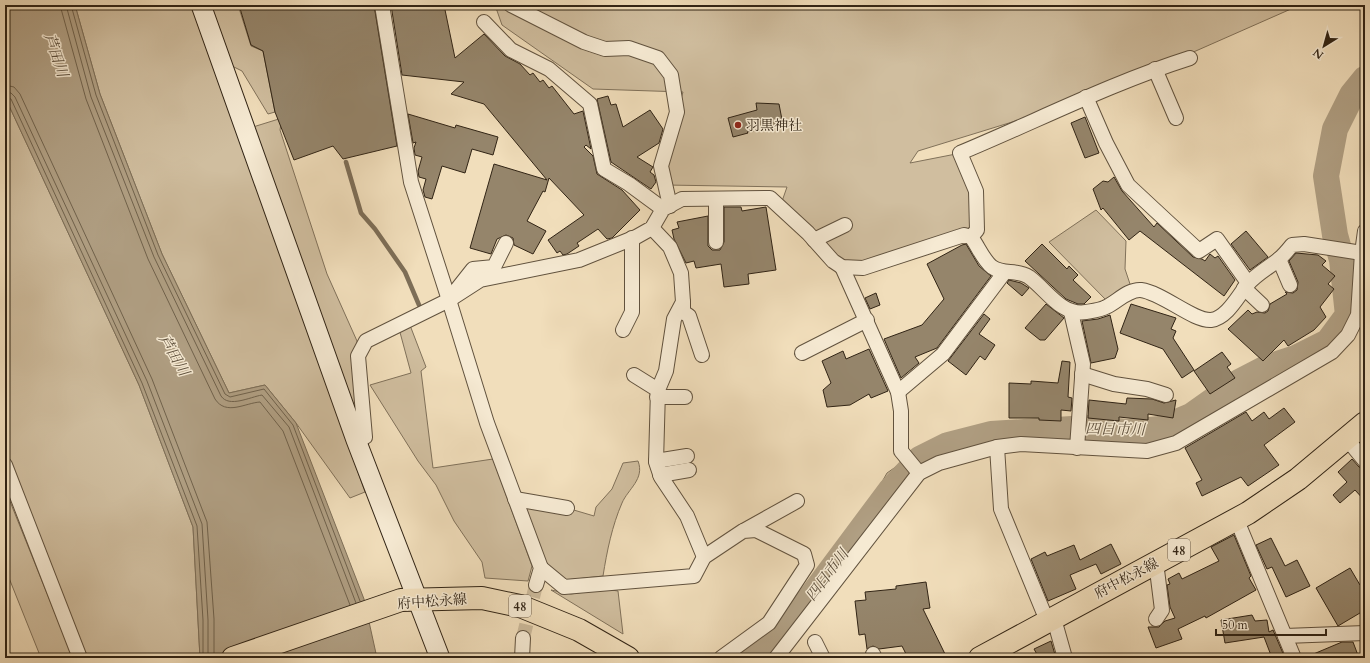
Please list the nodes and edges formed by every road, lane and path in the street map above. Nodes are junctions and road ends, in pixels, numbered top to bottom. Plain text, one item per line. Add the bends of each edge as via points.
1 (201, 5) edge
2 (382, 5) edge
3 (511, 5) edge
4 (484, 22) dead end
5 (1190, 58) dead end
6 (1155, 69) junction
7 (1086, 97) junction
8 (1176, 118) dead end
9 (716, 199) junction
10 (667, 207) junction
11 (845, 225) dead end
12 (652, 228) junction
13 (1365, 230) edge
14 (971, 237) junction
15 (632, 238) junction
16 (814, 240) junction
17 (716, 242) dead end
18 (506, 243) dead end
19 (1355, 252) junction
20 (1279, 259) junction
21 (842, 267) junction
22 (1004, 272) junction
23 (1362, 282) edge
24 (1290, 285) dead end
25 (1246, 286) junction
26 (449, 300) junction
27 (683, 302) junction
28 (1262, 305) dead end
29 (1071, 312) junction
30 (867, 320) junction
31 (623, 330) dead end
32 (802, 353) dead end
33 (702, 355) dead end
34 (1082, 374) junction
35 (634, 375) dead end
36 (898, 392) junction
37 (657, 393) junction
38 (1166, 395) dead end
39 (685, 397) dead end
40 (1365, 422) edge
41 (1078, 436) junction
42 (1346, 438) junction
43 (356, 440) junction
44 (997, 447) junction
45 (656, 461) junction
46 (1365, 461) edge
47 (5, 465) edge
48 (919, 473) junction
49 (660, 475) junction
50 (514, 499) junction
51 (797, 501) dead end
52 (567, 508) dead end
53 (1236, 518) junction
54 (743, 532) junction
55 (704, 557) junction
56 (1156, 562) junction
57 (541, 568) junction
58 (536, 585) tunnel mouth
59 (409, 600) junction
60 (1050, 619) junction
61 (1156, 619) dead end
62 (1365, 633) edge
63 (1285, 636) junction
64 (523, 638) tunnel mouth
65 (815, 642) dead end
66 (80, 658) edge
67 (233, 658) edge
68 (440, 658) edge
69 (522, 658) edge
70 (628, 658) edge
71 (721, 658) edge
72 (776, 658) edge
73 (823, 658) edge
74 (980, 658) edge
75 (1065, 658) edge
76 (1294, 658) edge

1 - 43 street
2 - 26 street via 410,182
3 - 10 street via 584,42 605,49 629,48 658,58 671,75 677,112 661,166
4 - 10 street via 511,50 549,69 590,104 604,170
5 - 6 street
6 - 7 street
6 - 8 street
7 - 14 street via 960,153 976,191 977,230
7 - 25 street via 1128,185 1199,251 1217,239
9 - 10 street via 682,199
9 - 16 street via 770,198
9 - 17 street
10 - 12 street
11 - 16 street
12 - 15 street
12 - 27 street via 670,247 681,273
13 - 19 street
14 - 21 street via 964,235 863,268
14 - 22 street via 986,262
15 - 26 street via 579,260 480,280
15 - 31 street via 638,294
16 - 21 street
18 - 26 street via 494,267 473,269
19 - 20 street via 1304,244 1292,245
19 - 23 street
20 - 24 street
20 - 25 street
21 - 30 street
22 - 29 street via 1016,272 1028,277
22 - 36 street via 943,354
23 - 41 street via 1358,314 1348,335 1332,352 1176,443 1147,451
25 - 28 street
25 - 29 street via 1223,315 1210,320 1141,290 1130,293 1106,308 1084,313
26 - 43 street via 366,341 358,356 365,438
26 - 50 street via 487,423
27 - 33 street via 683,312 689,316
27 - 37 street via 674,320 666,371
29 - 34 street via 1083,364
30 - 32 street
30 - 36 street
34 - 38 street
34 - 41 street
35 - 37 street
36 - 48 street via 901,411 901,451
37 - 39 street
37 - 45 street
40 - 42 main road, 府中松永線 / 48
41 - 44 street
42 - 46 street
42 - 53 main road, 府中松永線 / 48 via 1298,478 1248,513
43 - 59 street
44 - 48 street via 939,463
44 - 60 street via 1001,509 1043,611
45 - 49 street
45 - 49 street via 688,463
47 - 66 street
48 - 72 street
49 - 55 street via 687,516
50 - 52 street
50 - 57 street
51 - 54 street
53 - 56 main road, 府中松永線 / 48
53 - 63 street
54 - 55 street
54 - 71 street via 756,530 804,554 807,565 769,623
55 - 57 street via 694,576 564,587
56 - 60 main road, 府中松永線 / 48
56 - 61 street via 1162,610
57 - 58 street
59 - 67 main road, 府中松永線 / 48
59 - 68 street
59 - 70 main road, 府中松永線 / 48 via 482,598 520,606 579,630
60 - 74 main road, 府中松永線 / 48
60 - 75 street via 1056,626
62 - 63 street
63 - 76 street
64 - 69 street
65 - 73 street

